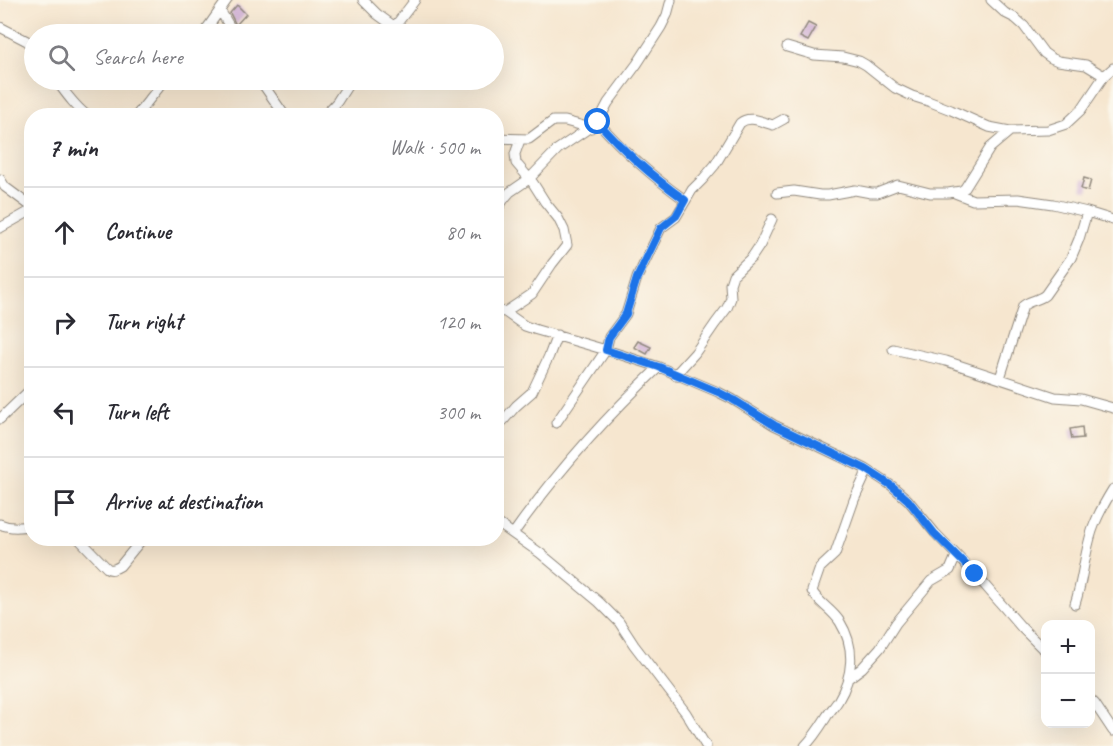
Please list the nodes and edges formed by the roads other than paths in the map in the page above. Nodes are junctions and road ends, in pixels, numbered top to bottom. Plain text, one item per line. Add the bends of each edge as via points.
1 (227, 0) edge
2 (363, 0) edge
3 (415, 0) edge
4 (670, 0) edge
5 (991, 0) edge
6 (220, 10) junction
7 (210, 24) edge
8 (228, 24) edge
9 (386, 24) edge
10 (397, 24) edge
11 (0, 27) edge
12 (24, 39) edge
13 (787, 47) dead end
14 (1113, 68) edge
15 (1104, 76) junction
16 (64, 90) edge
17 (157, 90) edge
18 (267, 90) edge
19 (345, 90) edge
20 (80, 108) edge
21 (142, 108) edge
22 (279, 108) edge
23 (331, 108) edge
24 (784, 119) dead end
25 (594, 125) junction
26 (1010, 131) junction
27 (504, 139) edge
28 (520, 140) junction
29 (0, 179) edge
30 (529, 179) junction
31 (777, 192) dead end
32 (955, 193) junction
33 (504, 199) edge
34 (685, 200) junction
35 (24, 202) edge
36 (1087, 212) junction
37 (24, 214) edge
38 (772, 219) dead end
39 (1113, 220) edge
40 (0, 228) edge
41 (504, 309) edge
42 (504, 313) edge
43 (557, 335) junction
44 (892, 349) dead end
45 (606, 350) junction
46 (659, 367) junction
47 (675, 375) junction
48 (1000, 378) junction
49 (24, 396) edge
50 (1113, 408) edge
51 (0, 419) edge
52 (504, 420) edge
53 (556, 423) dead end
54 (866, 469) junction
55 (1113, 489) edge
56 (0, 524) edge
57 (24, 527) edge
58 (504, 528) edge
59 (513, 534) junction
60 (85, 546) edge
61 (136, 546) edge
62 (956, 556) junction
63 (1075, 604) dead end
64 (1041, 647) edge
65 (850, 678) junction
66 (1095, 704) edge
67 (1113, 731) edge
68 (706, 746) edge
69 (805, 746) edge

1 - 6 street
2 - 9 street
3 - 10 street
4 - 25 street via 661,27
5 - 15 street via 1024,26 1051,58 1086,65
6 - 7 street
6 - 8 street
11 - 12 street
13 - 26 street via 858,61 912,96 989,127
14 - 15 street
15 - 26 street via 1081,110 1066,124 1048,130
16 - 20 street
17 - 21 street
18 - 22 street
19 - 23 street
24 - 34 street via 772,125 743,120 715,165
25 - 28 street via 553,121 529,140
25 - 30 street via 558,149
25 - 34 street
26 - 32 street via 990,148 965,188
27 - 28 street
28 - 30 street via 515,160
29 - 35 street
30 - 33 street
30 - 41 street via 558,218 567,245 532,294
31 - 32 street via 878,193 898,185 930,193
32 - 36 street via 973,200 1018,199
34 - 45 street via 676,216 661,228 637,278 626,314 609,337
36 - 39 street
36 - 48 street via 1071,258 1045,295 1023,306
37 - 40 street
38 - 47 street via 752,257 733,275 732,298 727,308
42 - 43 street via 525,326
43 - 45 street
43 - 52 street via 532,392
44 - 48 street
45 - 46 street
45 - 53 street
46 - 47 street
46 - 59 street via 588,439
47 - 54 street via 732,399 774,425
48 - 50 street via 1055,398 1082,399
49 - 51 street
54 - 62 street via 908,500
54 - 65 street via 833,557 820,568 812,591 846,632
55 - 63 street via 1092,529
56 - 57 street
58 - 59 street
59 - 68 street via 619,622 686,712
60 - 61 street via 112,570
62 - 64 street
62 - 65 street via 950,570 932,581 896,622 880,648
65 - 69 street via 820,729
66 - 67 street

